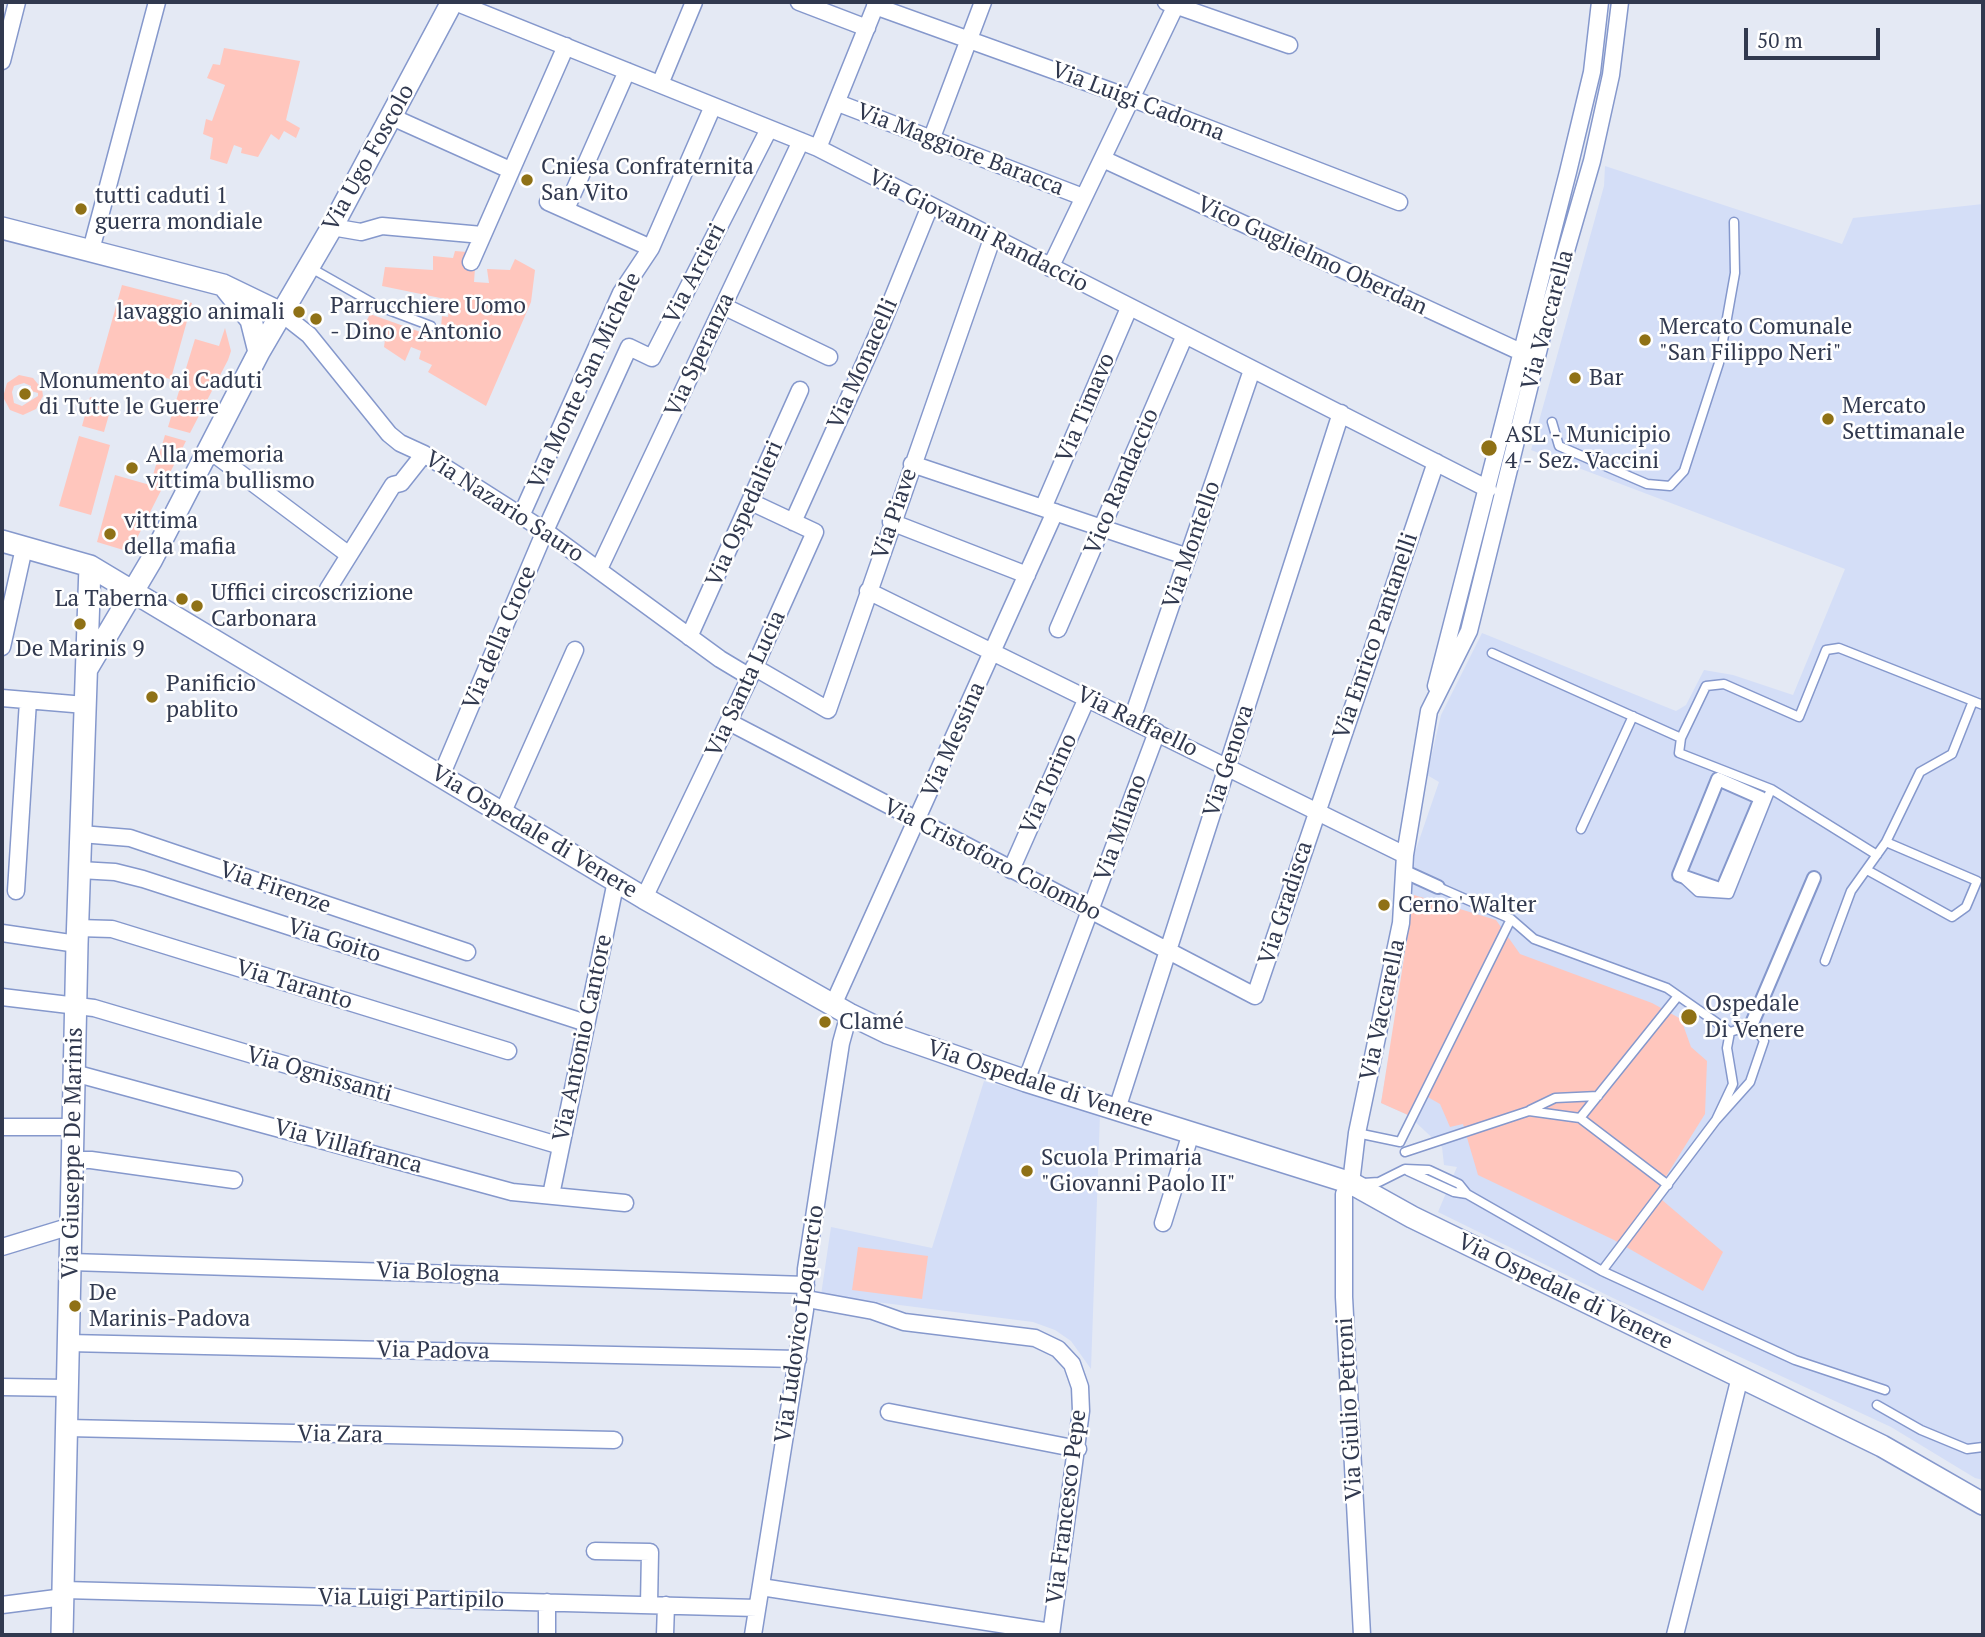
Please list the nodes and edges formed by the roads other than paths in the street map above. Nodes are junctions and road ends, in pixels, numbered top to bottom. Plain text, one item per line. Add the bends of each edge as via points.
1 (17, 2) edge
2 (157, 2) edge
3 (454, 2) edge
4 (694, 2) edge
5 (799, 2) edge
6 (983, 2) edge
7 (1600, 2) edge
8 (1620, 2) edge
9 (876, 4) edge
10 (1171, 4) edge
11 (867, 28) junction
12 (968, 40) junction
13 (566, 46) junction
14 (1289, 46) dead end
15 (2, 61) edge
16 (627, 71) junction
17 (660, 84) junction
18 (1133, 99) junction
19 (838, 103) junction
20 (713, 106) junction
21 (393, 117) junction
22 (769, 129) junction
23 (930, 140) junction
24 (801, 141) junction
25 (818, 148) junction
26 (1103, 159) junction
27 (510, 170) junction
28 (1083, 197) junction
29 (548, 202) dead end
30 (1399, 202) dead end
31 (930, 206) junction
32 (566, 209) junction
33 (1734, 222) dead end
34 (332, 227) junction
35 (2, 228) edge
36 (482, 235) junction
37 (992, 239) junction
38 (651, 248) junction
39 (91, 250) junction
40 (471, 262) dead end
41 (309, 266) junction
42 (1050, 268) junction
43 (223, 285) junction
44 (723, 306) junction
45 (1129, 308) junction
46 (281, 313) junction
47 (431, 326) dead end
48 (1185, 335) junction
49 (629, 347) joint
50 (259, 352) junction
51 (1521, 352) junction
52 (829, 356) dead end
53 (1252, 370) junction
54 (800, 390) dead end
55 (1341, 413) junction
56 (1552, 422) dead end
57 (209, 450) junction
58 (424, 454) junction
59 (1436, 462) junction
60 (912, 464) junction
61 (1488, 489) junction
62 (751, 502) junction
63 (1049, 510) junction
64 (521, 516) junction
65 (793, 522) junction
66 (891, 522) junction
67 (1102, 528) junction
68 (545, 531) junction
69 (2, 541) edge
70 (24, 548) junction
71 (349, 555) junction
72 (1188, 557) junction
73 (90, 566) junction
74 (599, 569) junction
75 (1027, 575) junction
76 (328, 589) dead end
77 (132, 591) junction
78 (868, 591) junction
79 (1058, 629) dead end
80 (689, 637) junction
81 (2, 647) edge
82 (575, 650) dead end
83 (1492, 653) dead end
84 (993, 654) junction
85 (86, 671) junction
86 (752, 672) junction
87 (2, 698) edge
88 (1087, 698) junction
89 (28, 701) junction
90 (1973, 701) junction
91 (85, 705) junction
92 (1983, 705) edge
93 (1429, 711) junction
94 (1633, 716) junction
95 (1132, 719) junction
96 (729, 722) junction
97 (1157, 732) junction
98 (1681, 738) junction
99 (1228, 766) junction
100 (1717, 768) junction
101 (441, 776) junction
102 (1771, 789) junction
103 (1317, 810) junction
104 (502, 814) junction
105 (917, 821) junction
106 (1581, 829) dead end
107 (81, 834) junction
108 (1886, 842) junction
109 (1877, 855) junction
110 (1404, 863) junction
111 (80, 870) junction
112 (1011, 870) junction
113 (1867, 870) junction
114 (1679, 874) junction
115 (1814, 878) dead end
116 (1980, 880) edge
117 (616, 881) junction
118 (1438, 887) joint
119 (16, 891) dead end
120 (644, 898) junction
121 (1091, 911) junction
122 (1511, 919) junction
123 (2, 933) edge
124 (77, 936) junction
125 (467, 952) dead end
126 (1167, 952) junction
127 (1825, 961) dead end
128 (1255, 996) joint
129 (1678, 996) junction
130 (2, 997) edge
131 (76, 1006) junction
132 (841, 1009) junction
133 (586, 1023) junction
134 (1750, 1028) junction
135 (1730, 1032) junction
136 (508, 1051) dead end
137 (74, 1073) junction
138 (1026, 1081) junction
139 (1598, 1096) junction
140 (1118, 1110) junction
141 (1529, 1111) junction
142 (1580, 1118) junction
143 (1716, 1120) junction
144 (2, 1126) edge
145 (73, 1127) junction
146 (1191, 1133) junction
147 (1357, 1133) junction
148 (1400, 1142) junction
149 (561, 1146) junction
150 (1405, 1152) junction
151 (73, 1160) junction
152 (1405, 1169) junction
153 (234, 1180) dead end
154 (1350, 1183) junction
155 (1668, 1185) junction
156 (551, 1195) junction
157 (625, 1203) dead end
158 (1163, 1223) dead end
159 (71, 1226) junction
160 (2, 1247) edge
161 (71, 1262) junction
162 (1602, 1271) junction
163 (807, 1292) junction
164 (68, 1343) junction
165 (798, 1359) junction
166 (1740, 1377) junction
167 (2, 1387) edge
168 (67, 1388) junction
169 (1885, 1390) dead end
170 (1877, 1405) dead end
171 (889, 1412) dead end
172 (67, 1428) junction
173 (614, 1440) dead end
174 (1983, 1447) edge
175 (1078, 1449) junction
176 (1983, 1504) edge
177 (595, 1551) dead end
178 (761, 1587) junction
179 (64, 1594) junction
180 (547, 1602) junction
181 (2, 1605) edge
182 (649, 1605) junction
183 (666, 1605) junction
184 (757, 1608) junction
185 (1051, 1634) edge
186 (62, 1635) edge
187 (547, 1635) edge
188 (665, 1635) edge
189 (753, 1635) edge
190 (1362, 1635) edge
191 (1675, 1635) edge

1 - 15 street
2 - 39 street
3 - 13 street, Via Giovanni Randaccio
3 - 21 street, Via Ugo Foscolo
4 - 17 street
5 - 11 street
6 - 12 street
7 - 51 street, Via Vaccarella via 1592,72
8 - 93 street, Via Vaccarella via 1611,75 1592,161 1546,320 1469,631
9 - 11 street
9 - 12 street, Via Luigi Cadorna
10 - 14 street
10 - 18 street
11 - 19 street
12 - 18 street, Via Luigi Cadorna
12 - 23 street
13 - 16 street, Via Giovanni Randaccio
13 - 27 street
16 - 17 street, Via Giovanni Randaccio
16 - 32 street
17 - 20 street, Via Giovanni Randaccio
18 - 26 street
18 - 30 street, Via Luigi Cadorna
19 - 23 street, Via Maggiore Baracca
19 - 25 street
20 - 22 street, Via Giovanni Randaccio
20 - 38 street, Via Monte San Michele
21 - 27 street
21 - 34 street, Via Ugo Foscolo
22 - 24 street, Via Giovanni Randaccio
22 - 49 street, Via Arcieri via 652,358
23 - 28 street, Via Maggiore Baracca
24 - 25 street, Via Giovanni Randaccio
24 - 44 street, Via Speranza
25 - 31 street, Via Giovanni Randaccio
26 - 28 street
26 - 51 street, Vico Guglielmo Oberdan
27 - 36 street
28 - 42 street
29 - 32 street
31 - 37 street, Via Giovanni Randaccio
31 - 65 street, Via Monacelli
32 - 38 street
33 - 56 lane via 1735,273 1719,363 1684,471 1670,486 1647,484 1559,446
34 - 36 street via 361,232 382,226
34 - 41 street, Via Ugo Foscolo
35 - 39 street
36 - 40 street
37 - 42 street, Via Giovanni Randaccio
37 - 60 street, Via Piave
38 - 64 street, Via Monte San Michele via 621,293
39 - 43 street
41 - 46 street, Via Ugo Foscolo
41 - 47 lane via 378,306
42 - 45 street, Via Giovanni Randaccio
43 - 46 street
43 - 50 street via 251,320
44 - 52 street
44 - 74 street, Via Speranza
45 - 48 street, Via Giovanni Randaccio
45 - 63 street, Via Timavo
46 - 50 street, Via Ugo Foscolo
46 - 58 street, Via Nazario Sauro via 309,335 389,434
48 - 53 street, Via Giovanni Randaccio
48 - 67 street, Vico Randaccio
49 - 68 street, Via della Croce
50 - 57 street, Via Ugo Foscolo
51 - 61 street, Via Vaccarella
53 - 55 street, Via Giovanni Randaccio
53 - 72 street, Via Montello
54 - 62 street, Via Ospedalieri
55 - 59 street, Via Giovanni Randaccio
55 - 99 street, Via Genova
57 - 71 street
57 - 77 street, Via Ugo Foscolo
58 - 64 street, Via Nazario Sauro
58 - 71 street via 401,483 393,485
59 - 61 street, Via Giovanni Randaccio
59 - 103 street, Via Enrico Pantanelli
60 - 63 street
60 - 66 street, Via Piave
61 - 93 street, Via Vaccarella
62 - 65 street, Via Santa Lucia
62 - 80 street, Via Ospedalieri
63 - 67 street
63 - 75 street, Via Messina
64 - 68 street, Via Nazario Sauro
65 - 86 street, Via Santa Lucia via 815,532
66 - 75 street
66 - 78 street, Via Piave
67 - 72 street
67 - 79 street, Vico Randaccio
68 - 74 street, Via Nazario Sauro
68 - 101 street, Via della Croce
69 - 70 street, Via Ospedale di Venere
70 - 73 street, Via Ospedale di Venere
70 - 81 street
71 - 76 street
72 - 95 street, Via Montello
73 - 77 street, Via Ospedale di Venere
73 - 85 street, Via Giuseppe De Marinis
74 - 80 street, Via Nazario Sauro
75 - 84 street, Via Messina
77 - 85 street, Via Ugo Foscolo
77 - 101 street, Via Ospedale di Venere
78 - 84 street, Via Raffaello
78 - 86 street, Via Piave via 828,710
80 - 86 street, Via Nazario Sauro
82 - 104 street
83 - 94 lane
84 - 88 street, Via Raffaello
84 - 105 street, Via Messina
85 - 91 street, Via Giuseppe De Marinis
86 - 96 street, Via Santa Lucia
87 - 89 street
88 - 95 street, Via Raffaello
88 - 112 street, Via Torino
89 - 91 street
89 - 119 street
90 - 92 lane
90 - 98 lane via 1839,648 1826,650 1800,717 1724,684 1706,686
90 - 108 lane via 1952,754 1920,772
91 - 107 street, Via Giuseppe De Marinis
93 - 110 street, Via Vaccarella
94 - 98 lane
94 - 106 lane
95 - 97 street, Via Raffaello
96 - 105 street, Via Cristoforo Colombo
96 - 120 street, Via Santa Lucia
97 - 99 street, Via Raffaello
97 - 121 street, Via Milano
98 - 100 lane via 1679,753
99 - 103 street, Via Raffaello
99 - 126 street, Via Genova
100 - 102 lane
100 - 114 lane
101 - 104 street, Via Ospedale di Venere
102 - 109 lane
102 - 114 lane via 1729,894 1698,892
103 - 110 street, Via Raffaello
103 - 128 street, Via Gradisca
104 - 117 street, Via Ospedale di Venere
105 - 112 street, Via Cristoforo Colombo
105 - 132 street, Via Messina
107 - 111 street, Via Giuseppe De Marinis
107 - 125 street, Via Firenze via 130,838
108 - 109 lane
108 - 116 lane
109 - 113 lane
110 - 118 street
110 - 147 street, Via Vaccarella via 1401,923
111 - 124 street, Via Giuseppe De Marinis
111 - 133 street, Via Goito via 143,879
112 - 121 street, Via Cristoforo Colombo
113 - 116 lane via 1952,917 1966,907
113 - 127 lane via 1851,891
114 - 114 street via 1718,779 1761,799 1722,890
115 - 134 street
117 - 120 street, Via Ospedale di Venere
117 - 133 street, Via Antonio Cantore
118 - 122 lane
120 - 132 street, Via Ospedale di Venere
121 - 126 street, Via Cristoforo Colombo
121 - 138 street, Via Milano
122 - 129 lane via 1534,939
122 - 148 lane
123 - 124 street, Via Taranto
124 - 131 street, Via Giuseppe De Marinis
124 - 136 street, Via Taranto via 112,929
126 - 128 street, Via Cristoforo Colombo
126 - 140 street, Via Genova
129 - 135 lane
129 - 139 lane
130 - 131 street, Via Ognissanti
131 - 137 street, Via Giuseppe De Marinis
131 - 149 street, Via Ognissanti
132 - 138 street, Via Ospedale di Venere via 888,1033
132 - 163 street, Via Ludovico Loquercio via 839,1056
133 - 149 street, Via Antonio Cantore
134 - 135 lane
134 - 143 lane via 1764,1041 1750,1082
135 - 143 lane via 1727,1048 1733,1084
137 - 145 street, Via Giuseppe De Marinis
137 - 156 street, Via Villafranca via 512,1192
138 - 140 street, Via Ospedale di Venere
139 - 141 lane via 1555,1098
139 - 142 lane
140 - 146 street, Via Ospedale di Venere
141 - 142 lane
141 - 150 lane
142 - 155 lane
143 - 155 lane
144 - 145 street
145 - 151 street, Via Giuseppe De Marinis
146 - 154 street, Via Ospedale di Venere
146 - 158 street
147 - 148 lane
147 - 154 street, Via Vaccarella
148 - 150 lane
149 - 156 street, Via Antonio Cantore
150 - 152 lane
151 - 153 street
151 - 159 street, Via Giuseppe De Marinis
152 - 154 lane via 1379,1182
152 - 162 lane via 1429,1170 1459,1184 1467,1194
154 - 166 street, Via Ospedale di Venere
154 - 190 street, Via Giulio Petroni via 1344,1194 1344,1297
155 - 162 lane
156 - 157 street, Via Villafranca
159 - 160 street
159 - 161 street, Via Giuseppe De Marinis
161 - 163 street, Via Bologna
161 - 164 street, Via Giuseppe De Marinis
162 - 169 lane via 1795,1360
163 - 165 street, Via Ludovico Loquercio
163 - 175 street, Via Francesco Pepe via 904,1322 1027,1336 1050,1344 1066,1356 1077,1374 1081,1398
164 - 165 street, Via Padova
164 - 168 street, Via Giuseppe De Marinis
165 - 178 street, Via Ludovico Loquercio
166 - 176 street, Via Ospedale di Venere via 1882,1446
166 - 191 street
167 - 168 street
168 - 172 street, Via Giuseppe De Marinis
170 - 174 lane via 1920,1430 1967,1449
171 - 175 street
172 - 173 street, Via Zara
172 - 179 street, Via Giuseppe De Marinis
175 - 185 street, Via Francesco Pepe
177 - 182 street via 650,1552
178 - 184 street, Via Ludovico Loquercio
178 - 185 street
179 - 180 street, Via Luigi Partipilo
179 - 181 street, Via Luigi Partipilo
179 - 186 street, Via Giuseppe De Marinis
180 - 182 street, Via Luigi Partipilo
180 - 187 street
182 - 183 street, Via Luigi Partipilo
183 - 184 street, Via Luigi Partipilo
183 - 188 street
184 - 189 street, Via Ludovico Loquercio

